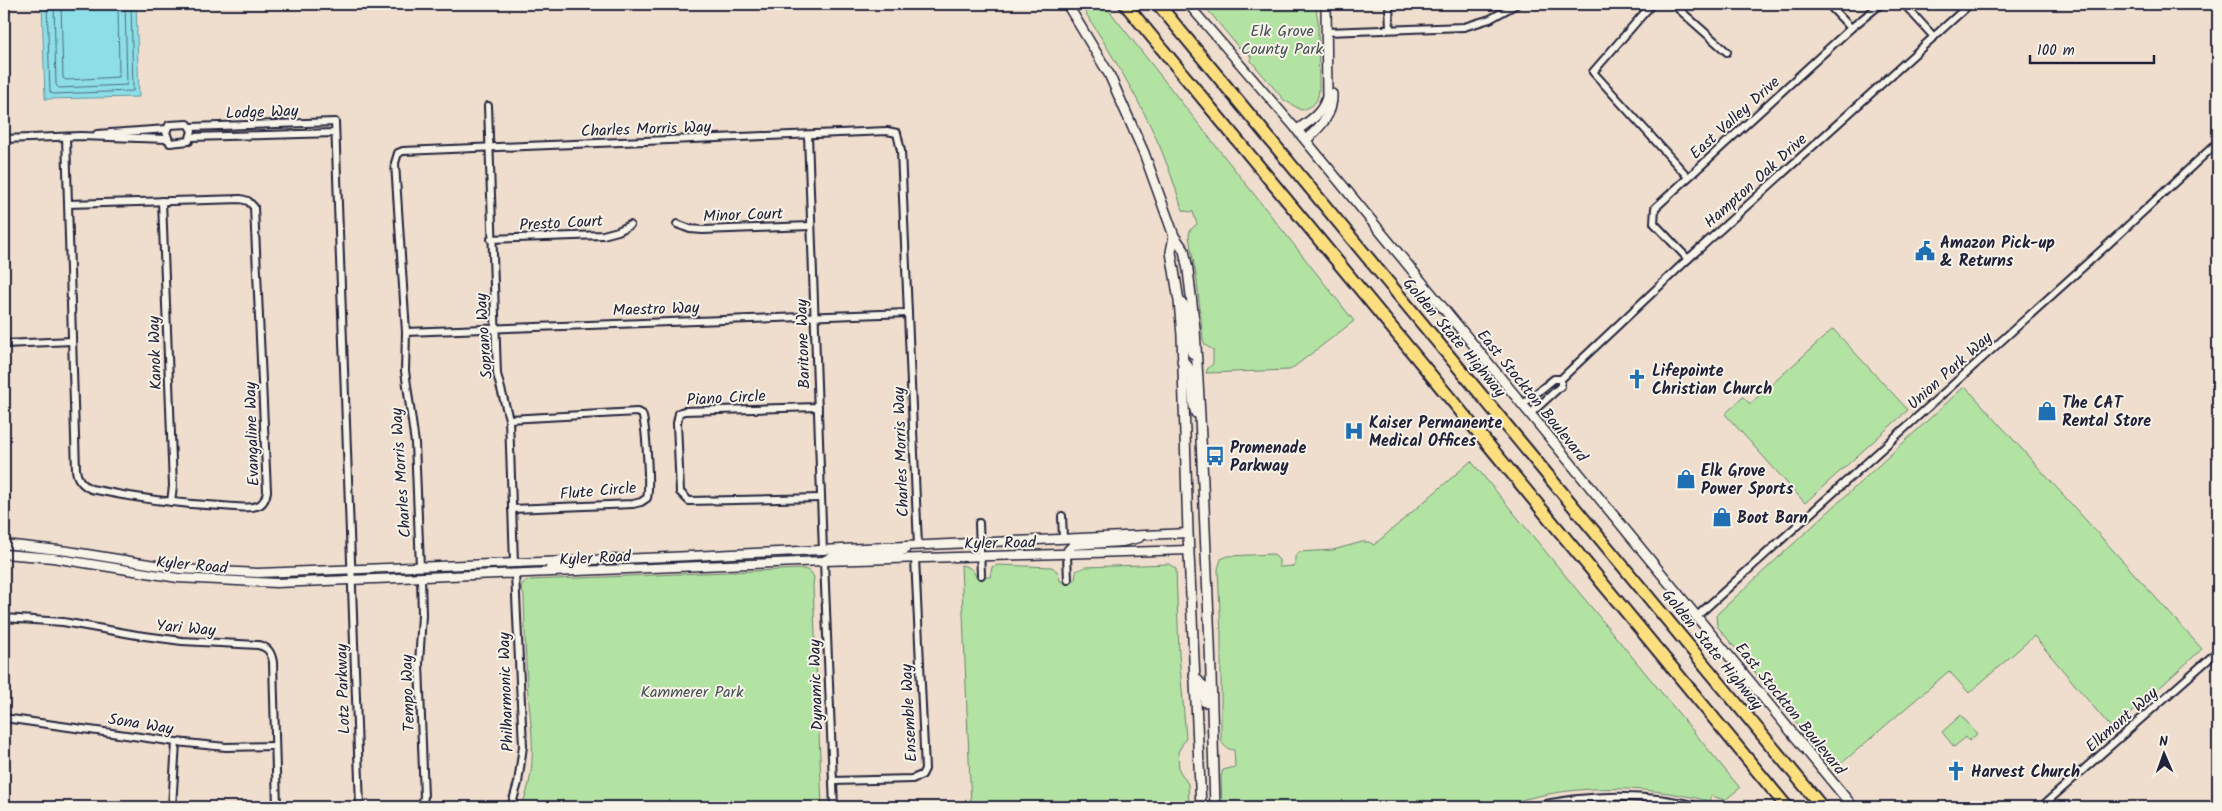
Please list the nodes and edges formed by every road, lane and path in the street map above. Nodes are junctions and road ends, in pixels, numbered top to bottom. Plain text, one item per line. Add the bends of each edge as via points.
1 (1067, 4) edge
2 (1125, 4) edge
3 (1158, 4) edge
4 (1188, 4) edge
5 (1326, 4) edge
6 (1389, 4) edge
7 (1517, 4) edge
8 (1652, 4) edge
9 (1673, 4) edge
10 (1828, 4) edge
11 (1881, 4) edge
12 (1904, 4) edge
13 (1970, 4) edge
14 (1851, 28) junction
15 (1390, 29) junction
16 (1327, 32) junction
17 (1934, 37) junction
18 (1727, 52) dead end
19 (488, 106) dead end
20 (335, 122) joint
21 (191, 127) junction
22 (167, 129) junction
23 (1297, 130) junction
24 (335, 133) junction
25 (808, 135) junction
26 (66, 136) junction
27 (81, 136) junction
28 (192, 137) junction
29 (4, 139) edge
30 (167, 139) junction
31 (1306, 140) junction
32 (2218, 142) edge
33 (489, 148) junction
34 (1688, 177) junction
35 (162, 201) junction
36 (68, 204) junction
37 (677, 224) dead end
38 (630, 225) dead end
39 (811, 226) junction
40 (1174, 236) junction
41 (491, 239) junction
42 (1688, 259) junction
43 (1179, 301) junction
44 (908, 313) junction
45 (814, 316) junction
46 (495, 328) junction
47 (406, 332) junction
48 (72, 342) junction
49 (4, 344) edge
50 (1197, 356) junction
51 (1182, 361) junction
52 (1561, 379) junction
53 (1522, 405) junction
54 (818, 407) junction
55 (1530, 414) junction
56 (1200, 416) junction
57 (509, 419) junction
58 (821, 498) junction
59 (171, 502) junction
60 (512, 509) junction
61 (1062, 516) dead end
62 (979, 524) dead end
63 (1188, 533) junction
64 (1145, 535) junction
65 (1063, 538) junction
66 (980, 543) junction
67 (4, 544) edge
68 (915, 546) junction
69 (1189, 550) junction
70 (823, 551) junction
71 (4, 554) edge
72 (1067, 555) junction
73 (980, 556) junction
74 (916, 558) junction
75 (608, 559) junction
76 (824, 561) junction
77 (514, 563) junction
78 (738, 564) junction
79 (420, 567) junction
80 (351, 569) junction
81 (515, 574) junction
82 (981, 575) dead end
83 (470, 576) junction
84 (421, 578) junction
85 (351, 580) junction
86 (1068, 580) dead end
87 (1696, 616) junction
88 (4, 618) edge
89 (2218, 651) edge
90 (1194, 676) junction
91 (4, 718) edge
92 (176, 742) junction
93 (274, 746) junction
94 (1213, 759) junction
95 (1199, 762) junction
96 (833, 781) junction
97 (172, 807) edge
98 (277, 807) edge
99 (360, 807) edge
100 (421, 807) edge
101 (511, 807) edge
102 (834, 807) edge
103 (1201, 807) edge
104 (1209, 807) edge
105 (1215, 807) edge
106 (1532, 807) edge
107 (1701, 807) edge
108 (1787, 807) edge
109 (1822, 807) edge
110 (1853, 807) edge
111 (2041, 807) edge

1 - 40 main road via 1109,74 1144,153
2 - 108 highway
3 - 109 highway, Golden State Highway
4 - 23 street, East Stockton Boulevard
5 - 16 main road
6 - 15 street
7 - 15 street via 1473,25
8 - 34 street via 1593,72
9 - 18 street
10 - 14 street
11 - 14 street, East Valley Drive
12 - 17 street
13 - 17 street, Hampton Oak Drive
14 - 34 street, East Valley Drive
15 - 16 street
16 - 23 main road via 1325,106
16 - 31 main road via 1332,100 1326,118
17 - 42 street, Hampton Oak Drive
19 - 33 street, Soprano Way
20 - 21 street, Lodge Way
20 - 24 street, Lotz Parkway
21 - 22 street, Lodge Way via 188,124 169,125
21 - 28 street
22 - 27 street, Lodge Way
22 - 30 street
23 - 31 main road, East Stockton Boulevard
24 - 28 street, Lodge Way
24 - 80 street, Lotz Parkway
25 - 33 street, Charles Morris Way
25 - 39 street, Baritone Way
25 - 44 street, Charles Morris Way via 897,133 901,151
26 - 27 street, Lodge Way
26 - 29 street, Lodge Way
26 - 36 street, Evangaline Way
27 - 30 street, Lodge Way
28 - 30 street, Lodge Way via 190,141 170,143
31 - 53 main road, East Stockton Boulevard
32 - 87 street, Union Park Way
33 - 41 street, Soprano Way
33 - 47 street, Charles Morris Way via 398,153
34 - 42 street, East Valley Drive via 1655,208 1654,223
35 - 36 street, Evangaline Way
35 - 59 street, Kanok Way
35 - 59 street, Evangaline Way via 241,199 254,207 267,491 264,501 255,506
36 - 48 street, Evangaline Way
37 - 39 street, Minor Court via 703,230
38 - 41 street, Presto Court via 603,234
39 - 45 street, Baritone Way
40 - 43 main road via 1171,252
40 - 50 main road via 1184,250
41 - 46 street, Soprano Way
42 - 52 street, Hampton Oak Drive
43 - 50 main road via 1185,305 1190,346
43 - 51 main road
44 - 45 street, Maestro Way
44 - 68 street, Charles Morris Way
45 - 46 street, Maestro Way
45 - 54 street, Baritone Way
46 - 47 street, Maestro Way
46 - 57 street, Soprano Way via 497,374
47 - 79 street, Charles Morris Way
48 - 49 street
48 - 59 street, Evangaline Way via 78,479 91,489
50 - 56 main road
51 - 56 main road via 1190,369 1195,412
51 - 63 main road
52 - 53 street, Hampton Oak Drive via 1554,378
52 - 55 street, Hampton Oak Drive via 1561,386
53 - 55 main road, East Stockton Boulevard
54 - 58 street, Baritone Way
54 - 58 street, Piano Circle via 684,411 679,414 677,423 680,492 689,500
55 - 87 main road, East Stockton Boulevard
56 - 94 main road
57 - 60 street, Soprano Way
57 - 60 street, Flute Circle via 636,412 642,414 646,426 648,488 647,498 641,502
58 - 70 street, Baritone Way
60 - 77 street, Soprano Way
61 - 65 street
62 - 66 street
63 - 64 street, Kyler Road
63 - 69 main road
64 - 65 street, Kyler Road
64 - 72 street via 1122,542 1074,545
65 - 66 street, Kyler Road
66 - 68 street, Kyler Road
66 - 73 street
67 - 80 street, Kyler Road via 199,571 258,573
68 - 70 street, Kyler Road
68 - 76 street via 896,552 833,556
69 - 72 street, Kyler Road
69 - 90 main road
70 - 75 street, Kyler Road
70 - 78 street via 816,556 762,559
71 - 85 street, Kyler Road via 204,580 258,583
72 - 73 street, Kyler Road
72 - 86 street
73 - 74 street, Kyler Road
73 - 82 street
74 - 76 street, Kyler Road
74 - 96 street, Ensemble Way via 925,769 922,775 912,779
75 - 77 street, Kyler Road
75 - 81 street via 585,565 521,568
76 - 78 street, Kyler Road
76 - 96 street, Dynamic Way
77 - 79 street, Kyler Road
77 - 83 street via 507,568
78 - 81 street, Kyler Road
79 - 80 street, Kyler Road
80 - 85 street, Lotz Parkway
81 - 83 street, Kyler Road
81 - 101 street, Philharmonic Way via 522,746
83 - 84 street, Kyler Road
84 - 85 street, Kyler Road
84 - 100 street, Tempo Way via 419,664 424,797
85 - 99 street, Lotz Parkway
87 - 110 main road, East Stockton Boulevard
88 - 93 street, Yari Way via 63,622 160,638 266,647 272,653 273,662
89 - 111 street, Elkmont Way
90 - 94 main road via 1204,691 1207,749
90 - 95 main road
91 - 92 street, Sona Way
92 - 93 street, Sona Way via 226,747
92 - 97 street
93 - 98 street
94 - 105 main road
95 - 103 main road
95 - 104 main road via 1207,768
96 - 102 street, Dynamic Way
106 - 107 street via 1584,798 1630,797

